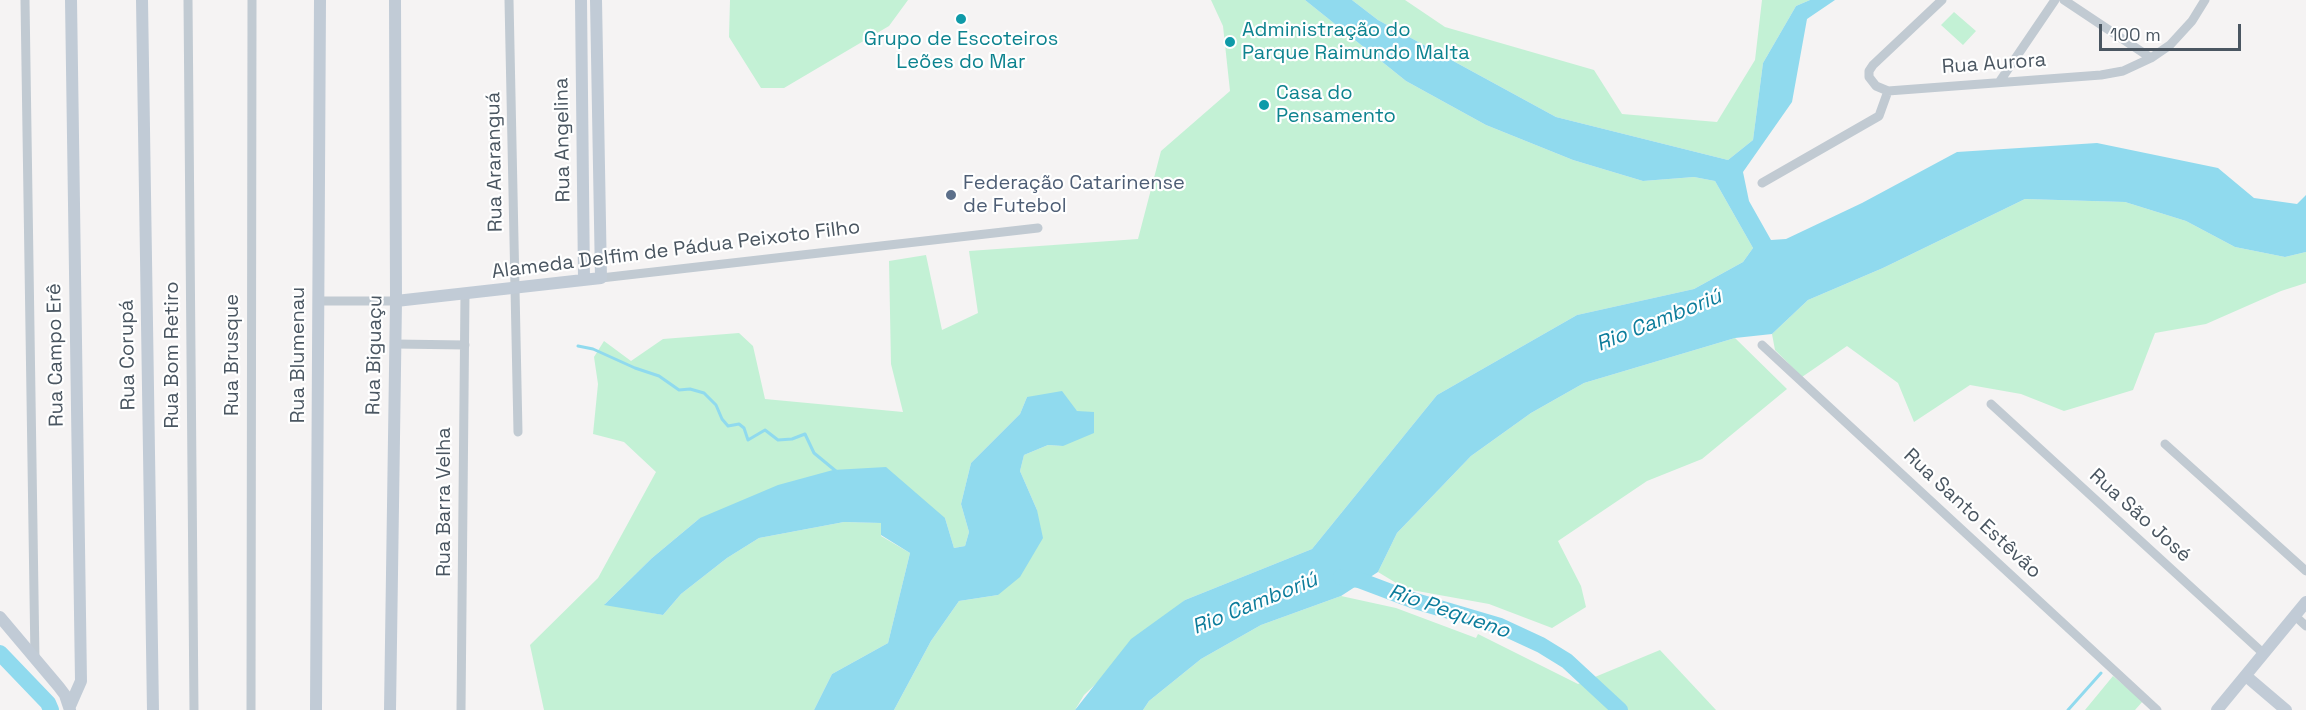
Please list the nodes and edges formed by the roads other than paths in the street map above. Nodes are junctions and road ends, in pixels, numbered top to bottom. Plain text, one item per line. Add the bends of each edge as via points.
1 (25, 0) edge
2 (71, 0) edge
3 (142, 0) edge
4 (189, 0) edge
5 (252, 0) edge
6 (320, 0) edge
7 (396, 0) edge
8 (509, 0) edge
9 (580, 0) edge
10 (596, 0) edge
11 (1942, 0) edge
12 (2055, 0) edge
13 (2064, 0) edge
14 (2195, 0) edge
15 (2204, 3) edge
16 (2151, 58) junction
17 (2000, 81) junction
18 (1888, 91) junction
19 (1762, 183) dead end
20 (1038, 228) dead end
21 (601, 278) junction
22 (584, 280) junction
23 (516, 288) junction
24 (465, 294) junction
25 (318, 301) junction
26 (396, 301) junction
27 (395, 344) junction
28 (465, 345) junction
29 (1762, 345) dead end
30 (1991, 404) dead end
31 (518, 432) dead end
32 (2165, 444) dead end
33 (2306, 571) edge
34 (2306, 602) edge
35 (2295, 616) junction
36 (0, 617) edge
37 (2306, 626) edge
38 (2264, 654) junction
39 (35, 660) junction
40 (2246, 675) junction
41 (70, 708) edge
42 (155, 708) edge
43 (195, 710) edge
44 (251, 710) edge
45 (316, 710) edge
46 (390, 710) edge
47 (461, 710) edge
48 (2157, 710) edge
49 (2217, 710) edge
50 (2286, 710) edge

1 - 39 street
2 - 41 street, Rua Campo Erê via 81,681
3 - 42 street, Rua Corupá
4 - 43 street, Rua Bom Retiro
5 - 44 street, Rua Brusque
6 - 25 street, Rua Blumenau
7 - 26 street, Rua Biguaçu
8 - 23 street, Rua Araranguá
9 - 22 street, Rua Angelina
10 - 21 street, Rua Angelina
11 - 18 street via 1869,71 1871,82
12 - 17 street
13 - 16 street
14 - 15 street
15 - 16 street, Rua Aurora via 2179,36
16 - 17 street, Rua Aurora via 2101,75
17 - 18 street, Rua Aurora
18 - 19 street via 1879,116
20 - 21 street, Alameda Delfim de Pádua Peixoto Filho
21 - 22 street, Alameda Delfim de Pádua Peixoto Filho
22 - 23 street, Alameda Delfim de Pádua Peixoto Filho
23 - 24 street, Alameda Delfim de Pádua Peixoto Filho
23 - 31 street, Rua Araranguá
24 - 26 street, Alameda Delfim de Pádua Peixoto Filho
24 - 28 street, Rua Barra Velha
25 - 26 street, Alameda Delfim de Pádua Peixoto Filho
25 - 45 street, Rua Blumenau
26 - 27 street, Rua Biguaçu
27 - 28 street
27 - 46 street, Rua Biguaçu
28 - 47 street, Rua Barra Velha
29 - 48 street, Rua Santo Estêvão
30 - 38 street, Rua São José
32 - 33 street
34 - 35 street
35 - 37 street
35 - 38 street
36 - 39 street
38 - 40 street
39 - 41 street via 59,687
40 - 49 street
40 - 50 street

